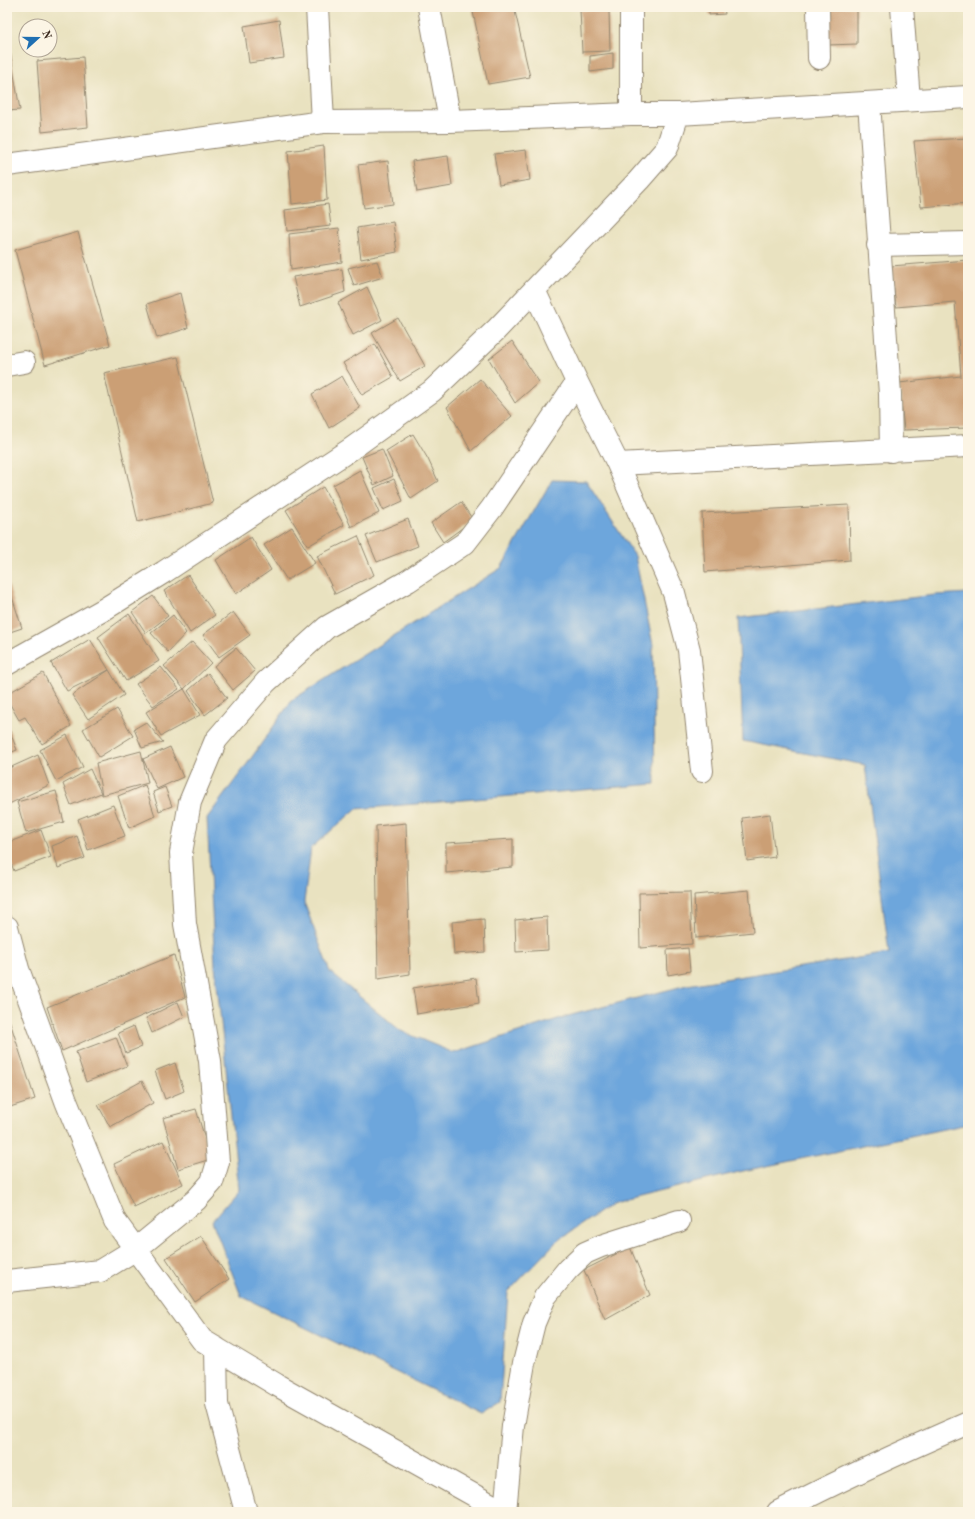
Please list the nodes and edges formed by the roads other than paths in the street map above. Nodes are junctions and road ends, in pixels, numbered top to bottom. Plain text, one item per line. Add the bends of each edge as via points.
1 (317, 7) edge
2 (429, 7) edge
3 (631, 7) edge
4 (818, 7) edge
5 (902, 7) edge
6 (819, 58) dead end
7 (968, 97) edge
8 (909, 100) junction
9 (869, 103) junction
10 (631, 114) junction
11 (678, 114) junction
12 (450, 121) junction
13 (323, 122) junction
14 (7, 165) edge
15 (968, 243) edge
16 (878, 245) junction
17 (534, 290) junction
18 (577, 382) junction
19 (968, 446) edge
20 (891, 451) junction
21 (618, 464) junction
22 (7, 664) edge
23 (702, 771) dead end
24 (7, 927) edge
25 (679, 1221) dead end
26 (136, 1249) junction
27 (7, 1281) edge
28 (216, 1348) junction
29 (968, 1423) edge
30 (246, 1512) edge
31 (504, 1512) edge
32 (778, 1512) edge

1 - 13 street
2 - 12 street
3 - 10 street
4 - 6 street
5 - 8 street
7 - 8 street
8 - 9 street
9 - 11 street
9 - 16 street
10 - 11 street
10 - 12 street
11 - 17 street via 667,148
12 - 13 street
13 - 14 street
15 - 16 street
16 - 20 street via 890,394
17 - 18 street
17 - 22 street via 432,391 358,444 130,593
18 - 21 street
18 - 26 street via 492,508 465,543 408,581 327,627 266,682 216,740 190,802 181,853 185,924 210,1061 218,1162 212,1182 196,1200
19 - 20 street
20 - 21 street
21 - 23 street via 674,593 689,650
24 - 26 street via 18,969 69,1108 115,1222
25 - 31 street via 585,1253 545,1297 534,1323 524,1363 513,1426
26 - 27 street via 100,1271
26 - 28 street via 202,1340
28 - 30 street via 217,1404
28 - 31 street
29 - 32 street via 826,1487

